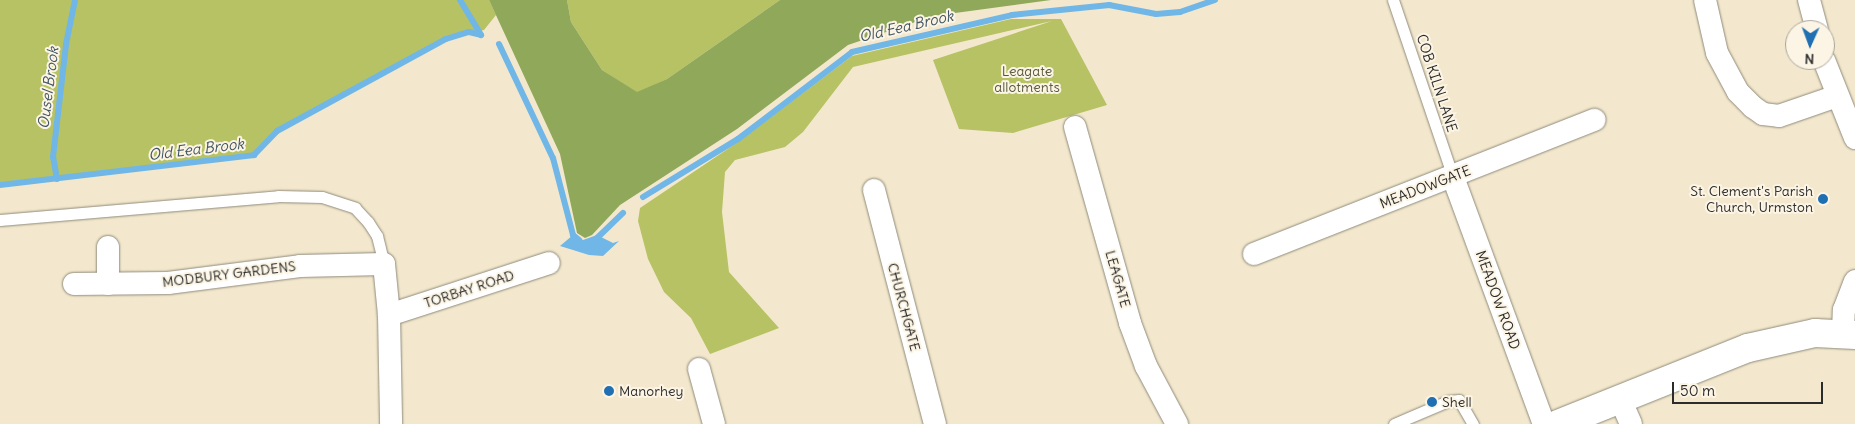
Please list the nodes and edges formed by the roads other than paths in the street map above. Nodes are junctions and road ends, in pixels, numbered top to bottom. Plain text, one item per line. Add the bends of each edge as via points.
1 (1393, 0) edge
2 (1705, 0) edge
3 (1809, 0) edge
4 (1814, 20) edge
5 (1828, 70) edge
6 (1837, 96) junction
7 (1850, 113) edge
8 (1595, 120) dead end
9 (1075, 127) dead end
10 (1855, 138) edge
11 (1453, 176) junction
12 (874, 190) dead end
13 (0, 220) edge
14 (108, 247) dead end
15 (1254, 254) dead end
16 (549, 263) dead end
17 (384, 264) junction
18 (1855, 281) edge
19 (74, 284) dead end
20 (108, 284) junction
21 (389, 314) junction
22 (1849, 334) edge
23 (699, 370) dead end
24 (1620, 399) junction
25 (390, 424) edge
26 (714, 424) edge
27 (935, 424) edge
28 (1177, 424) edge
29 (1394, 424) edge
30 (1473, 424) edge
31 (1544, 424) edge
32 (1558, 424) edge
33 (1630, 424) edge

1 - 11 lane, COB KILN LANE
2 - 6 street via 1718,53 1738,92 1753,107 1763,114 1779,116
3 - 4 street
5 - 6 street
6 - 7 street
7 - 10 street
8 - 11 street, MEADOWGATE
9 - 28 street, LEAGATE via 1130,323 1146,366
11 - 15 street, MEADOWGATE
11 - 31 street, MEADOW ROAD
12 - 27 street, CHURCHGATE
13 - 17 lane via 278,196 322,197 355,208 368,222 377,236
14 - 20 street
16 - 21 street, TORBAY ROAD
17 - 20 street, MODBURY GARDENS via 300,266 208,280
17 - 21 street
18 - 22 street via 1844,310
19 - 20 street, MODBURY GARDENS
21 - 25 street
22 - 24 main road via 1815,333 1748,348
23 - 26 street
24 - 32 main road
24 - 33 street
29 - 30 lane via 1448,401 1459,400

